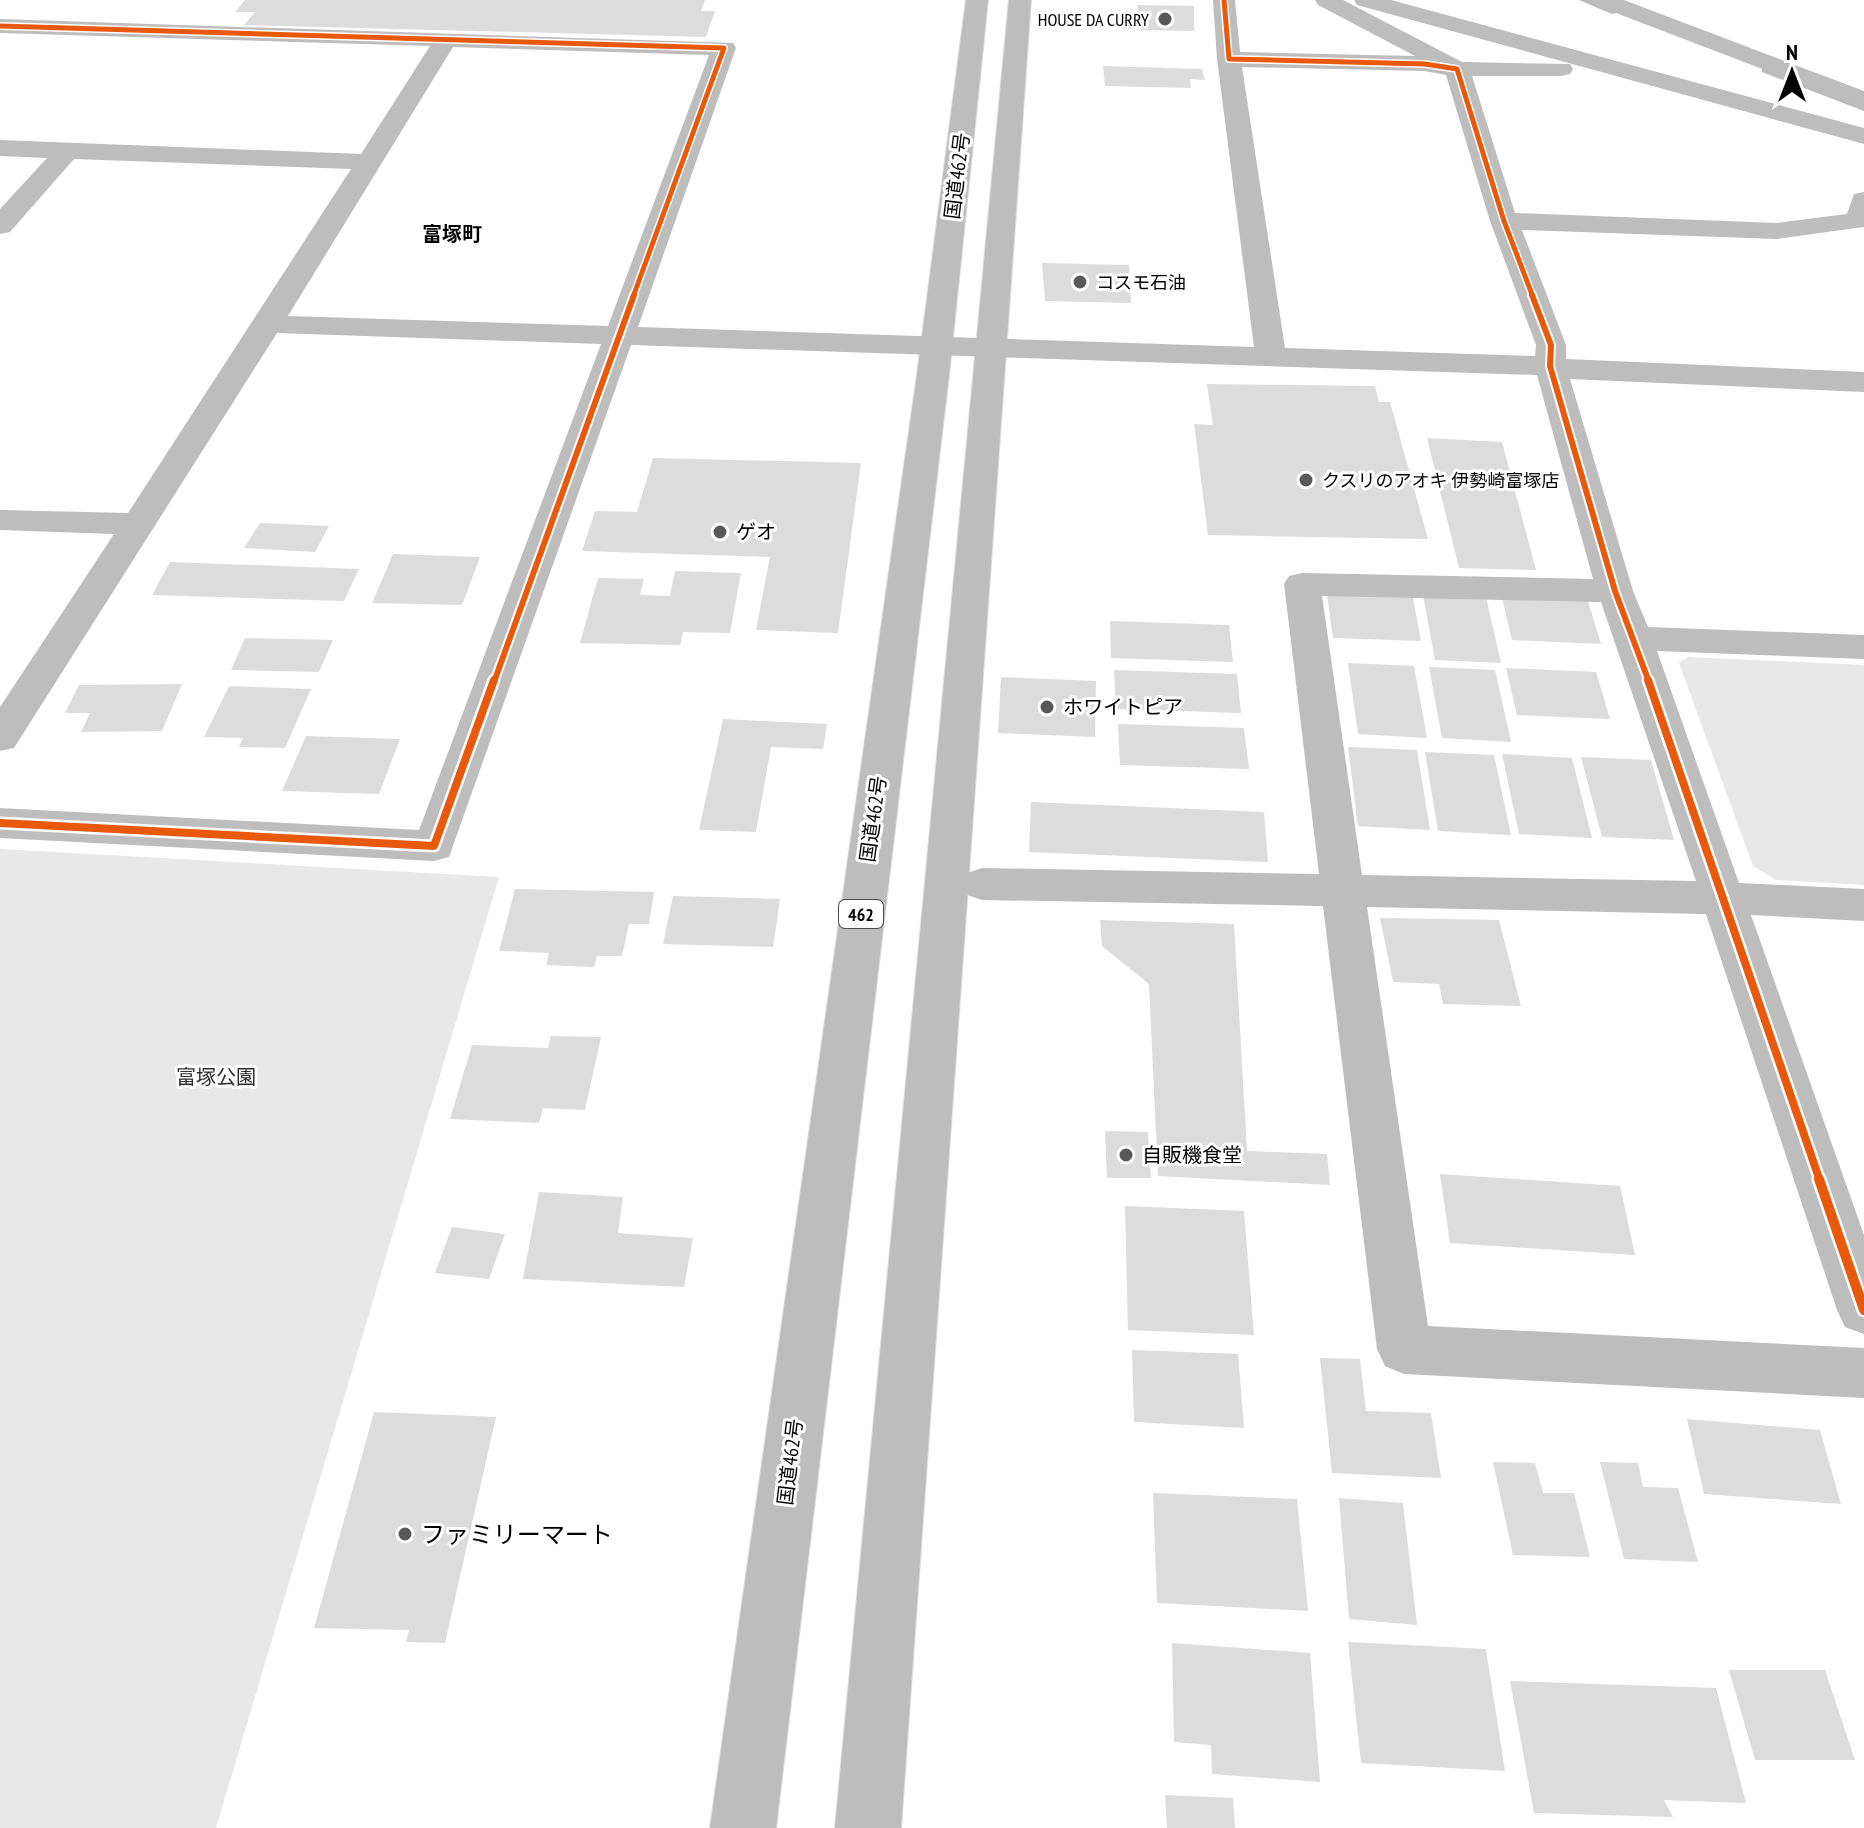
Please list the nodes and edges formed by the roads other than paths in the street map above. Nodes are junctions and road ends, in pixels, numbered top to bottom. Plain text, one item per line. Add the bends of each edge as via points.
1 (977, 0) edge
2 (1020, 0) edge
3 (1224, 0) edge
4 (1326, 0) edge
5 (1365, 0) edge
6 (1603, 0) edge
7 (191, 10) dead end
8 (0, 26) edge
9 (172, 30) junction
10 (445, 41) junction
11 (1229, 59) junction
12 (1615, 68) junction
13 (1457, 69) junction
14 (1864, 100) edge
15 (1864, 136) edge
16 (0, 148) edge
17 (67, 151) junction
18 (370, 162) junction
19 (1864, 200) edge
20 (1504, 221) junction
21 (0, 226) edge
22 (268, 324) junction
23 (619, 335) junction
24 (936, 346) junction
25 (989, 348) junction
26 (1271, 356) junction
27 (1550, 366) junction
28 (1864, 382) edge
29 (0, 520) edge
30 (138, 524) junction
31 (1615, 591) junction
32 (1634, 638) junction
33 (1864, 647) edge
34 (0, 738) edge
35 (0, 823) edge
36 (982, 884) dead end
37 (1343, 890) junction
38 (1723, 898) junction
39 (1864, 905) edge
40 (1864, 1310) edge
41 (1864, 1373) edge
42 (743, 1828) edge
43 (868, 1828) edge

1 - 24 main road, 国道462号 / 462
2 - 25 main road
3 - 11 main road
4 - 13 main road
5 - 12 main road
6 - 14 main road
7 - 9 main road
8 - 9 main road
9 - 10 main road
10 - 18 main road
10 - 23 main road via 724,48
11 - 13 main road
11 - 26 main road
12 - 13 main road
12 - 15 main road
13 - 20 main road
16 - 17 main road
17 - 18 main road
17 - 21 main road
18 - 22 main road
19 - 20 main road via 1855,221 1777,231
20 - 27 main road via 1551,345
22 - 23 main road
22 - 30 main road
23 - 24 main road
23 - 35 main road via 434,846
24 - 25 main road
24 - 42 main road, 国道462号 / 462
25 - 26 main road
25 - 43 main road
26 - 27 main road
27 - 28 main road via 1583,372
27 - 31 main road
29 - 30 main road
30 - 34 main road
31 - 32 main road
31 - 37 main road via 1302,584
32 - 33 main road
32 - 38 main road
36 - 37 main road
37 - 38 main road
37 - 41 main road via 1404,1349
38 - 39 main road
38 - 40 main road

